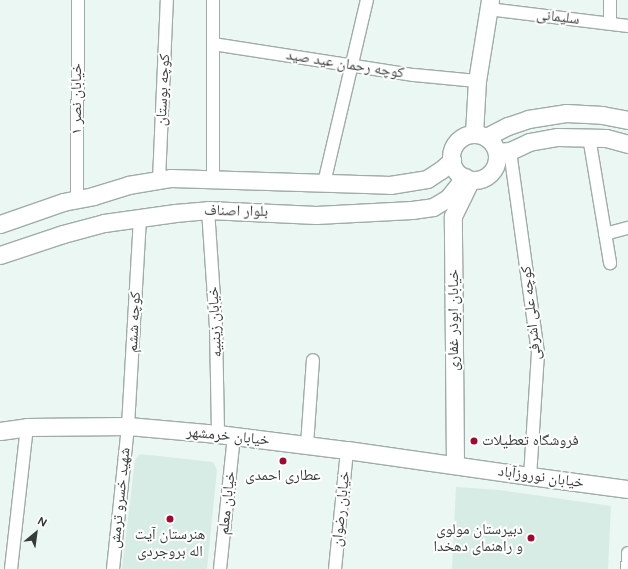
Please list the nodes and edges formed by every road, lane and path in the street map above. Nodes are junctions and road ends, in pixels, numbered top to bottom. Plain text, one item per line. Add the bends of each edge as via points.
1 (78, 0) edge
2 (167, 0) edge
3 (213, 0) edge
4 (367, 0) edge
5 (610, 0) edge
6 (489, 5) edge
7 (610, 24) junction
8 (628, 26) edge
9 (213, 44) junction
10 (351, 65) junction
11 (477, 81) junction
12 (628, 120) edge
13 (480, 136) junction
14 (589, 137) junction
15 (628, 144) edge
16 (504, 152) junction
17 (452, 160) junction
18 (213, 178) junction
19 (468, 178) junction
20 (158, 180) junction
21 (324, 183) junction
22 (76, 199) junction
23 (208, 210) junction
24 (140, 217) junction
25 (0, 224) edge
26 (628, 228) edge
27 (605, 234) junction
28 (0, 255) edge
29 (610, 264) dead end
30 (313, 360) dead end
31 (128, 426) junction
32 (27, 427) junction
33 (0, 431) edge
34 (226, 435) junction
35 (307, 445) junction
36 (347, 450) junction
37 (455, 465) junction
38 (530, 476) junction
39 (628, 489) edge
40 (628, 553) edge
41 (11, 569) edge
42 (113, 569) edge
43 (220, 569) edge
44 (335, 569) edge
45 (627, 569) edge

1 - 22 street, خیابان نصر ۱
2 - 20 street, کوچه بوستان
3 - 9 street
4 - 10 street
5 - 7 street
6 - 7 street, سلیمانی
6 - 11 main road
7 - 8 street, سلیمانی
9 - 10 street, کوچه رحمان عید صید
9 - 18 street
10 - 11 street, کوچه رحمان عید صید
10 - 21 street
11 - 13 main road
12 - 13 main road via 566,112 528,119
13 - 16 main road
13 - 17 main road via 467,135 460,139 452,152
14 - 15 main road via 606,138
14 - 16 main road via 551,138 529,142
14 - 27 street
16 - 19 main road via 497,159 491,172 478,179
16 - 38 street, کوچه علی اشرفی via 538,353
17 - 19 main road via 458,173
17 - 21 main road, بلوار اصناف via 427,179 390,184
18 - 20 main road, بلوار اصناف
18 - 21 main road, بلوار اصناف
19 - 23 main road, بلوار اصناف via 448,198 433,207 412,210 316,215
19 - 37 main road, خیابان ابوذر غفاری via 453,216
20 - 22 main road, بلوار اصناف
22 - 25 main road, بلوار اصناف
23 - 24 main road, بلوار اصناف
23 - 34 street, خیابان زینبیه
24 - 28 main road, بلوار اصناف via 63,234
24 - 31 street, کوچه ششم
26 - 27 street
27 - 29 street
30 - 35 street
31 - 32 main road, خیابان خرمشهر
31 - 34 main road, خیابان خرمشهر
31 - 42 street, شهید خسرو ترمش
32 - 33 main road, خیابان خرمشهر
32 - 41 street
34 - 35 main road, خیابان خرمشهر
34 - 43 street, خیابان معلم
35 - 36 main road, خیابان خرمشهر
36 - 37 main road, خیابان خرمشهر
36 - 44 street, خیابان رضوان
37 - 38 main road, خیابان نوروزآباد
38 - 39 main road, خیابان نوروزآباد
40 - 45 street

